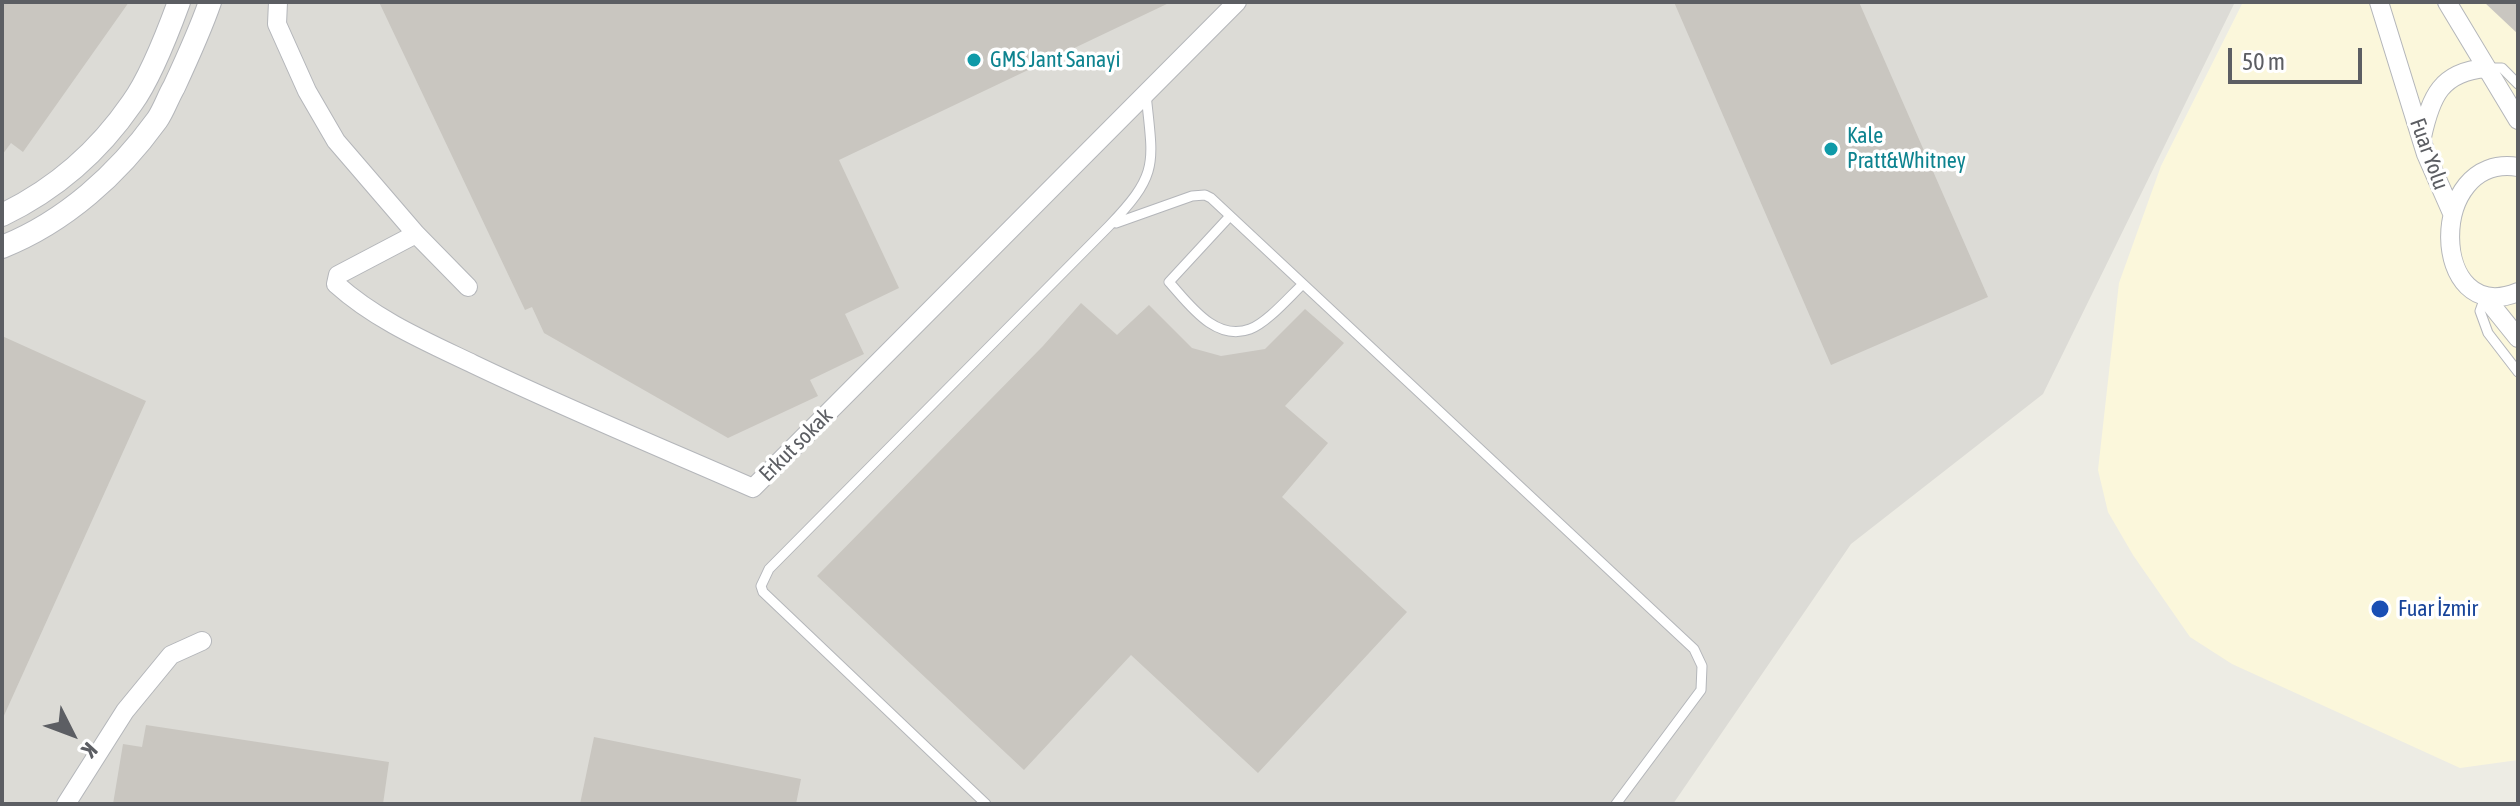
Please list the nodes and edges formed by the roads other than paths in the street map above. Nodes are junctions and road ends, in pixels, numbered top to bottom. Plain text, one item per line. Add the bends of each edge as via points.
1 (179, 2) edge
2 (210, 2) edge
3 (278, 2) edge
4 (1237, 2) edge
5 (2379, 2) edge
6 (2447, 2) edge
7 (2486, 68) junction
8 (2518, 84) edge
9 (1146, 91) junction
10 (2518, 120) edge
11 (2422, 138) junction
12 (2518, 167) edge
13 (2452, 213) junction
14 (2, 215) edge
15 (1230, 216) junction
16 (1109, 226) junction
17 (416, 234) junction
18 (2, 247) edge
19 (1303, 284) junction
20 (468, 287) dead end
21 (2518, 292) edge
22 (2485, 297) junction
23 (2518, 338) edge
24 (2518, 372) edge
25 (202, 641) dead end
26 (66, 804) edge
27 (986, 804) edge
28 (1616, 804) edge

1 - 14 street via 133,102 88,156 56,183
2 - 18 street via 158,118 109,177 73,207
3 - 17 street via 277,24 336,141
4 - 9 street, Erkut sokak
5 - 11 street, Fuar Yolu
6 - 7 street
7 - 8 lane via 2502,68
7 - 10 street
7 - 11 street via 2449,79 2428,109
9 - 16 lane via 1150,167 1142,189
9 - 17 street, Erkut sokak via 753,488 397,327 336,284 338,275
11 - 13 street, Fuar Yolu
12 - 13 street via 2491,169 2473,179
13 - 22 street via 2451,253 2459,276
15 - 16 lane via 1200,194
15 - 19 lane
15 - 19 lane via 1169,282 1205,321 1225,330 1250,329
16 - 27 lane via 769,569 761,586
17 - 20 street
19 - 28 lane via 1694,649 1702,666 1701,690
21 - 22 street
22 - 23 street
22 - 24 lane via 2480,311 2488,333
25 - 26 street via 171,655 125,711

